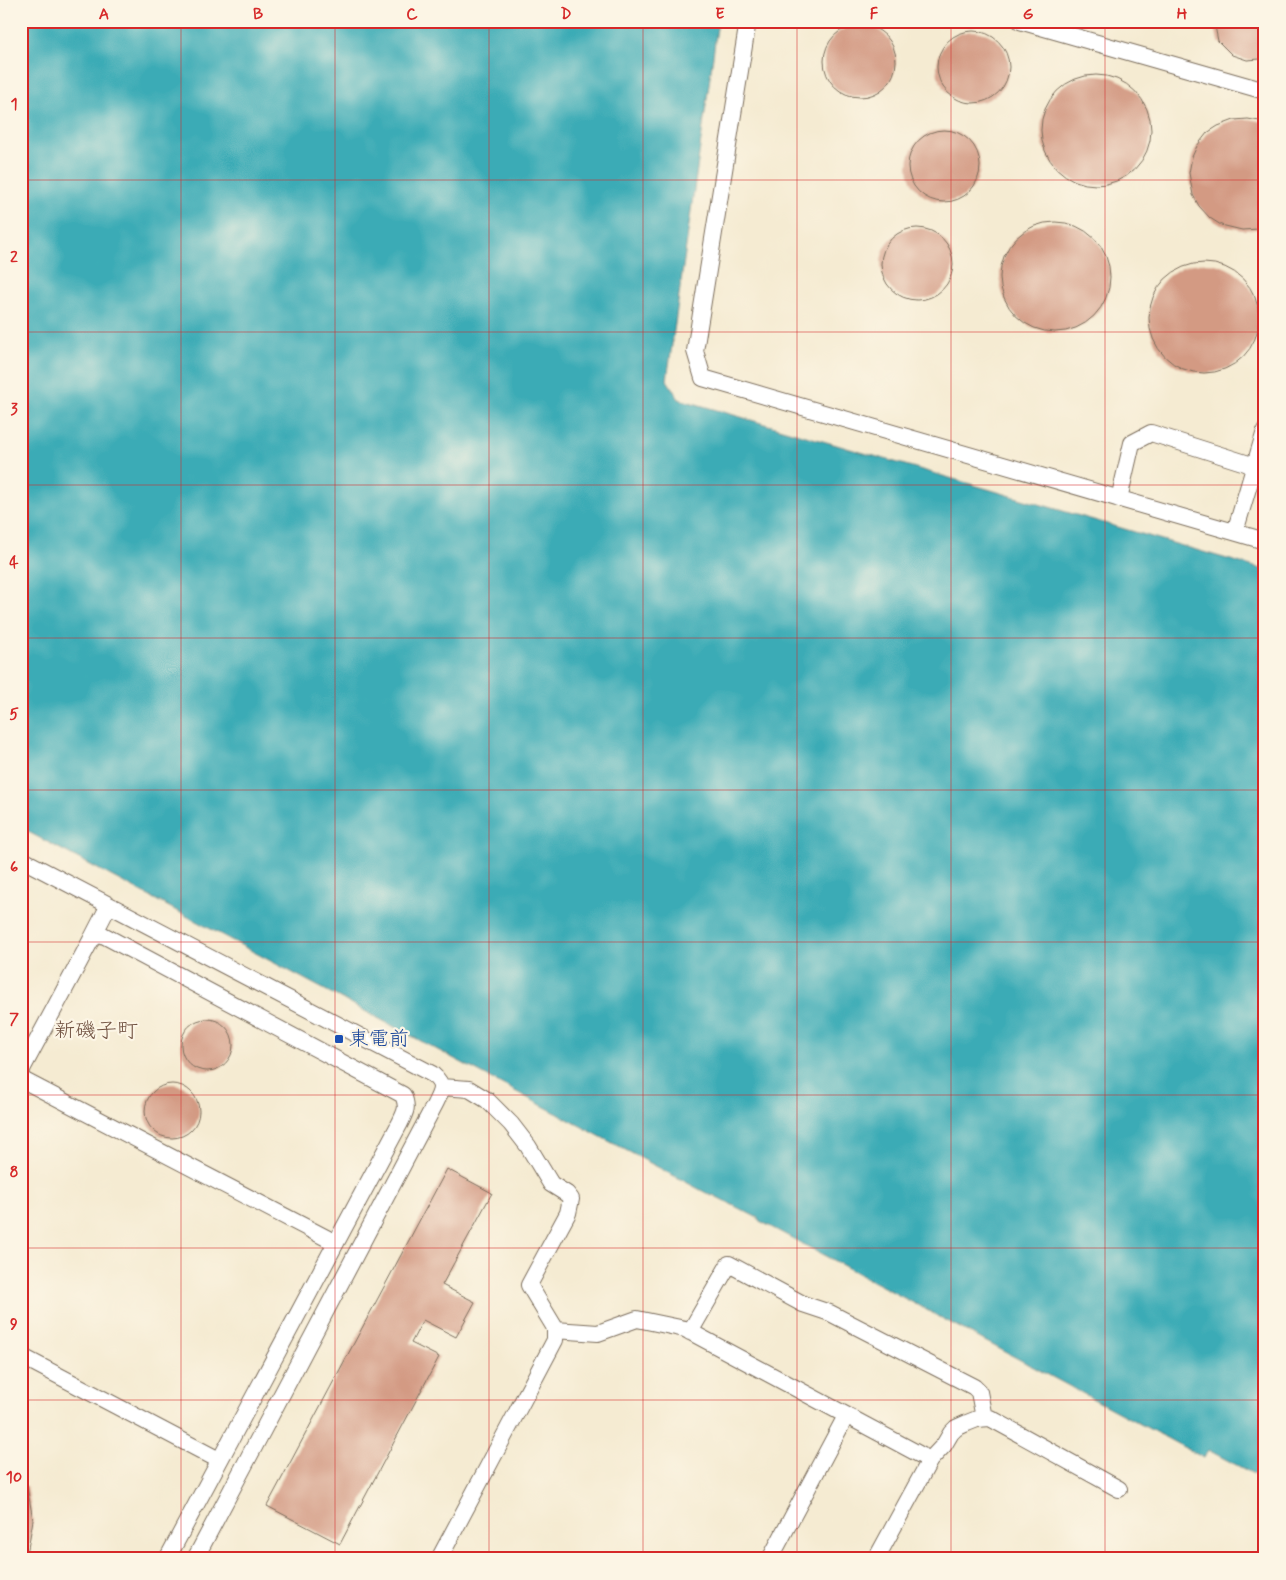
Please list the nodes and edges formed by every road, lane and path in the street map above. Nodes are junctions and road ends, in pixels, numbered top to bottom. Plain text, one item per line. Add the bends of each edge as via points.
1 (748, 21) edge
2 (1020, 21) edge
3 (1265, 91) edge
4 (1265, 432) edge
5 (1255, 466) junction
6 (1119, 498) junction
7 (1235, 532) junction
8 (1265, 541) edge
9 (21, 859) edge
10 (109, 905) junction
11 (91, 940) junction
12 (21, 1071) edge
13 (21, 1079) edge
14 (442, 1087) junction
15 (336, 1243) junction
16 (555, 1330) junction
17 (690, 1332) junction
18 (21, 1356) edge
19 (846, 1416) junction
20 (984, 1418) junction
21 (219, 1460) junction
22 (930, 1460) junction
23 (1118, 1489) dead end
24 (167, 1559) edge
25 (195, 1559) edge
26 (439, 1559) edge
27 (770, 1559) edge
28 (876, 1559) edge

1 - 6 street via 695,351 703,378
2 - 3 street
4 - 5 street
5 - 6 street via 1151,434 1132,443
5 - 7 street
6 - 7 street
7 - 8 street
9 - 10 street
10 - 11 street
10 - 14 street via 432,1074
11 - 12 street
11 - 15 street via 104,935 403,1094 407,1104 405,1114
13 - 15 street
14 - 16 street via 469,1089 492,1104 528,1146 551,1184 571,1199 568,1213 529,1285
14 - 25 street
15 - 21 street
16 - 17 street via 598,1333 637,1319
16 - 26 street via 551,1349
17 - 19 street
17 - 20 street via 729,1264 803,1304 830,1313 974,1387 979,1392
18 - 21 street
19 - 22 street
19 - 27 street
20 - 22 street via 956,1428
20 - 23 street via 990,1418
21 - 24 street
22 - 28 street

